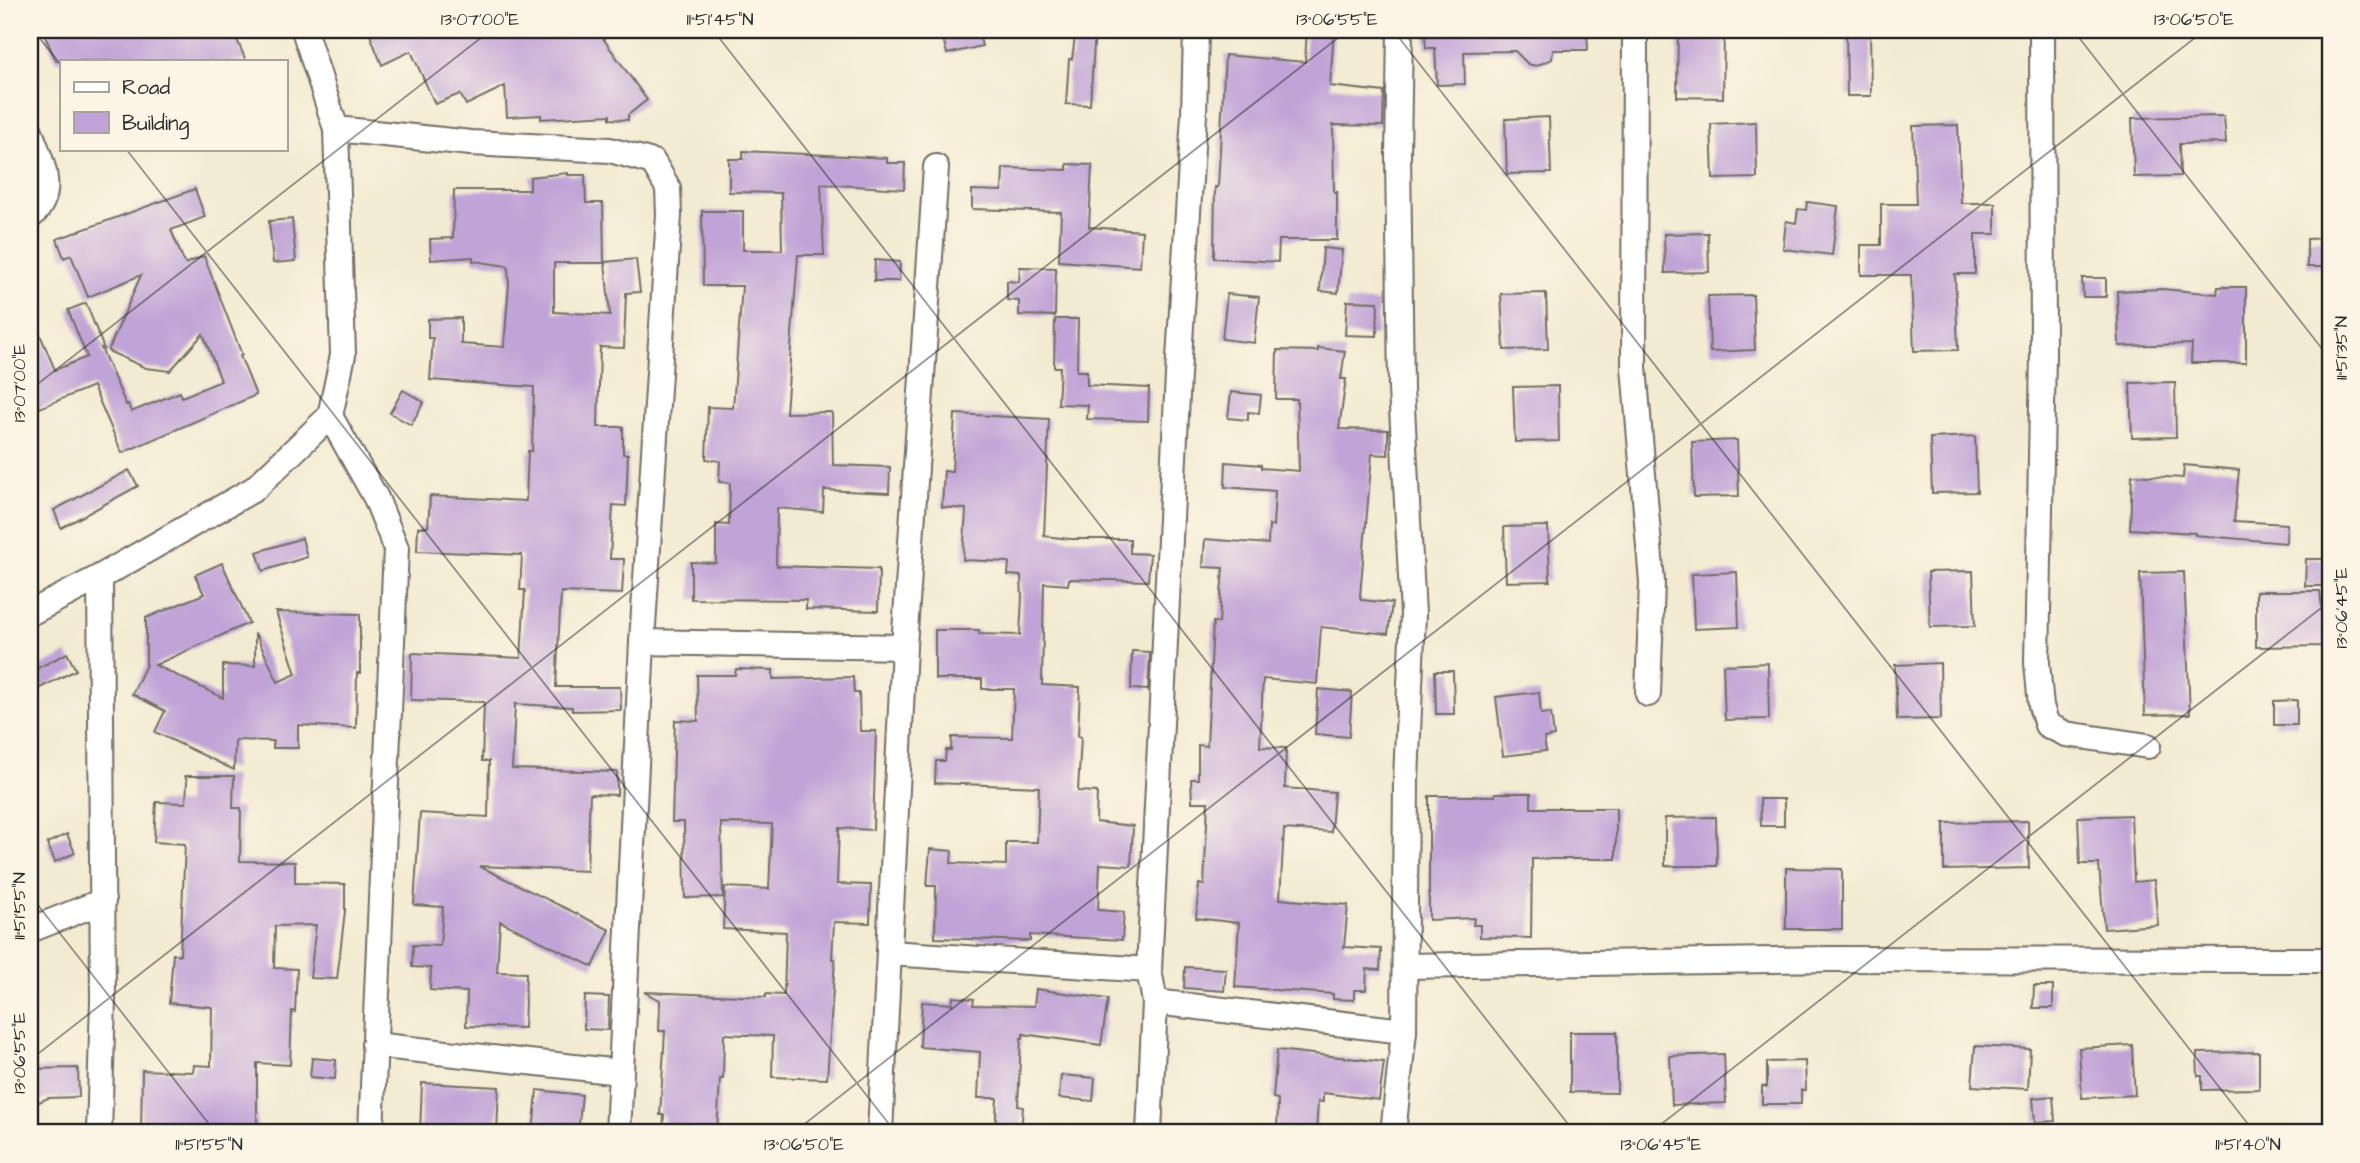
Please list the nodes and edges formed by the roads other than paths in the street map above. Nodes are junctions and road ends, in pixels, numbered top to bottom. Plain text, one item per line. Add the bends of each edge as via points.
1 (304, 30) edge
2 (1196, 30) edge
3 (1400, 30) edge
4 (1635, 30) edge
5 (2042, 30) edge
6 (336, 129) junction
7 (30, 131) edge
8 (936, 167) dead end
9 (30, 217) edge
10 (330, 416) junction
11 (100, 577) junction
12 (30, 613) edge
13 (642, 642) junction
14 (904, 647) junction
15 (1648, 694) dead end
16 (2148, 746) dead end
17 (103, 901) junction
18 (30, 930) edge
19 (890, 953) junction
20 (2330, 960) edge
21 (1405, 966) junction
22 (1149, 970) junction
23 (1155, 1002) junction
24 (1404, 1031) junction
25 (374, 1045) junction
26 (620, 1072) junction
27 (99, 1133) edge
28 (371, 1133) edge
29 (618, 1133) edge
30 (880, 1133) edge
31 (1149, 1133) edge
32 (1393, 1133) edge

1 - 6 street
2 - 22 street
3 - 21 street via 1401,388 1413,614
4 - 15 street via 1634,367 1652,582
5 - 16 street via 2043,354 2037,663 2041,706 2048,724 2066,734
6 - 10 street via 342,355
6 - 13 street via 471,143 610,150 653,162 668,188 669,215
7 - 9 street via 47,178 41,208
8 - 14 street
10 - 11 street via 254,489
10 - 25 street via 376,498 396,548
11 - 12 street
11 - 17 street
13 - 14 street
13 - 26 street
14 - 19 street
17 - 18 street
17 - 27 street
19 - 22 street
19 - 30 street
20 - 21 street via 1830,959
21 - 24 street
22 - 23 street
23 - 24 street
23 - 31 street
24 - 32 street
25 - 26 street
25 - 28 street
26 - 29 street

